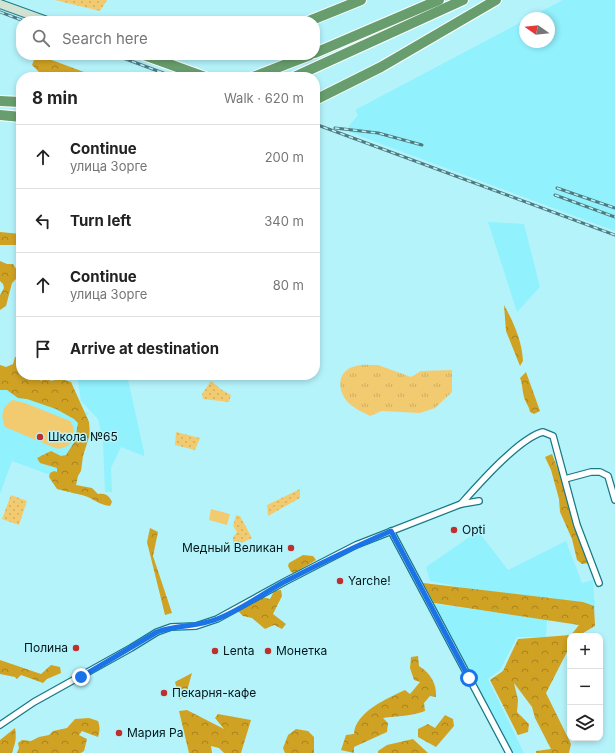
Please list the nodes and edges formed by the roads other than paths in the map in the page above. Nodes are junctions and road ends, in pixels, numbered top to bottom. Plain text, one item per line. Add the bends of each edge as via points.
1 (361, 0) edge
2 (439, 0) edge
3 (463, 0) edge
4 (496, 0) edge
5 (0, 4) edge
6 (33, 16) edge
7 (320, 17) edge
8 (320, 51) edge
9 (158, 60) edge
10 (297, 60) edge
11 (191, 72) edge
12 (266, 72) edge
13 (305, 72) edge
14 (320, 98) edge
15 (0, 101) edge
16 (16, 102) edge
17 (0, 115) edge
18 (16, 117) edge
19 (564, 479) junction
20 (615, 500) edge
21 (480, 501) dead end
22 (461, 504) junction
23 (391, 531) junction
24 (599, 583) dead end
25 (0, 725) edge
26 (508, 753) edge

1 - 7 highway
2 - 8 highway
3 - 13 highway
4 - 14 highway via 381,67
5 - 6 street
9 - 11 highway
10 - 12 highway
15 - 16 highway
17 - 18 highway
19 - 20 street via 591,472 604,474 608,476
19 - 22 street via 553,436 543,432 520,446
19 - 24 street via 577,525
21 - 22 street
22 - 23 street
23 - 25 street via 286,581 217,619 196,626 170,627 157,632 34,702
23 - 26 street

